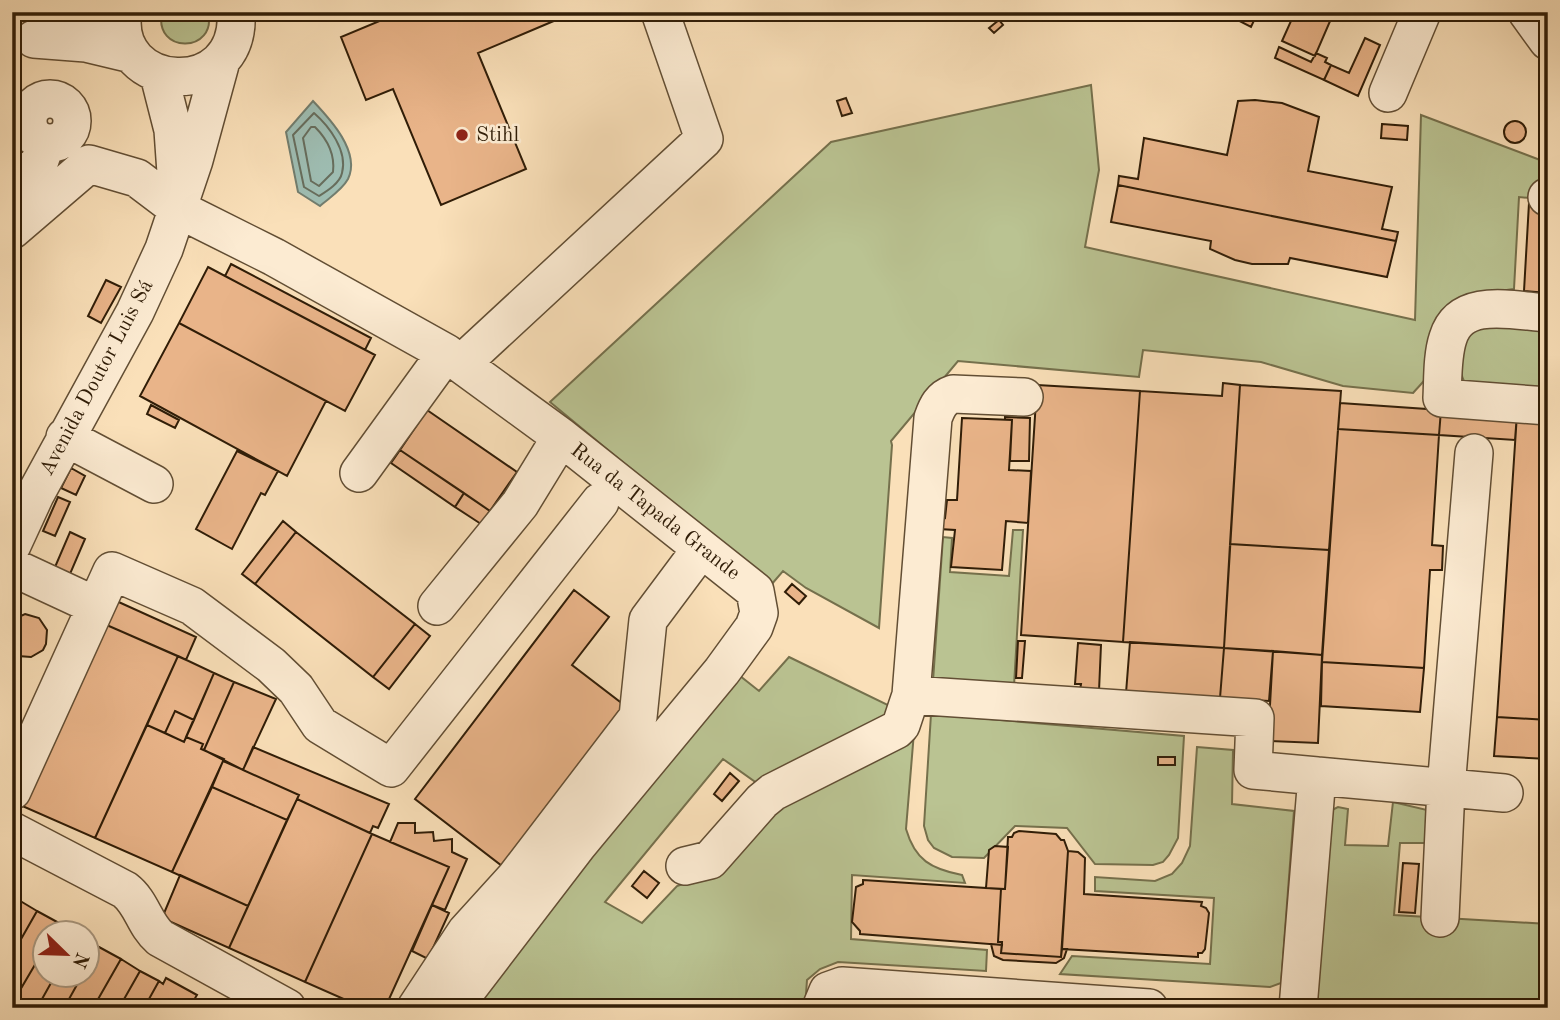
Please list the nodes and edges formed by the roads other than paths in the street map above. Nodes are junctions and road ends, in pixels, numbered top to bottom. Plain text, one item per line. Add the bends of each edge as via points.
1 (100, 12) edge
2 (123, 12) edge
3 (660, 12) edge
4 (1422, 12) edge
5 (1527, 12) edge
6 (235, 29) edge
7 (1548, 41) edge
8 (23, 44) edge
9 (146, 64) junction
10 (1388, 93) dead end
11 (22, 110) edge
12 (66, 148) junction
13 (12, 186) edge
14 (178, 209) junction
15 (12, 230) edge
16 (1548, 313) edge
17 (453, 358) junction
18 (1024, 397) dead end
19 (1548, 407) edge
20 (65, 437) junction
21 (561, 437) junction
22 (1474, 453) dead end
23 (359, 473) dead end
24 (154, 484) dead end
25 (600, 502) dead end
26 (12, 545) edge
27 (701, 549) junction
28 (12, 568) edge
29 (96, 606) junction
30 (437, 606) dead end
31 (911, 695) junction
32 (1317, 776) junction
33 (1446, 788) junction
34 (12, 792) edge
35 (1504, 793) dead end
36 (12, 831) edge
37 (685, 866) dead end
38 (1440, 918) dead end
39 (287, 1008) edge
40 (416, 1008) edge
41 (453, 1008) edge
42 (821, 1008) edge
43 (1149, 1008) edge
44 (1298, 1008) edge

1 - 8 street
2 - 9 street, Avenida Doutor Luis Sá via 125,37
3 - 17 street via 704,139
4 - 10 street
5 - 7 street
6 - 9 street via 207,71 192,77 175,78
6 - 14 street, Avenida Doutor Luis Sá
8 - 9 street via 86,43
9 - 14 street, Avenida Doutor Luis Sá via 173,130
11 - 12 street via 36,138
12 - 13 street
12 - 14 street, Rua da Tapada Grande via 137,178
12 - 15 street
14 - 17 street, Rua da Tapada Grande via 274,257
14 - 20 street, Avenida Doutor Luis Sá via 135,312
16 - 19 street via 1476,309 1463,314 1447,339 1442,398
17 - 21 street, Rua da Tapada Grande
17 - 23 street
18 - 31 street via 953,394 937,406
20 - 24 street
20 - 26 street, Avenida Doutor Luis Sá
21 - 27 street, Rua da Tapada Grande
21 - 30 street via 520,503
22 - 33 street
25 - 29 street via 391,768 320,725 296,689 271,665 183,600 112,571
27 - 40 street via 648,620 638,717 515,878 466,932
27 - 41 street, Rua da Tapada Grande via 755,592 759,613 754,626
28 - 29 street
29 - 34 street
31 - 32 street via 1255,718 1253,770
31 - 37 street via 896,730 772,792 710,860
32 - 33 street
32 - 44 street
33 - 35 street
33 - 38 street
36 - 39 street via 125,890 160,938
42 - 43 street via 828,991 842,986

